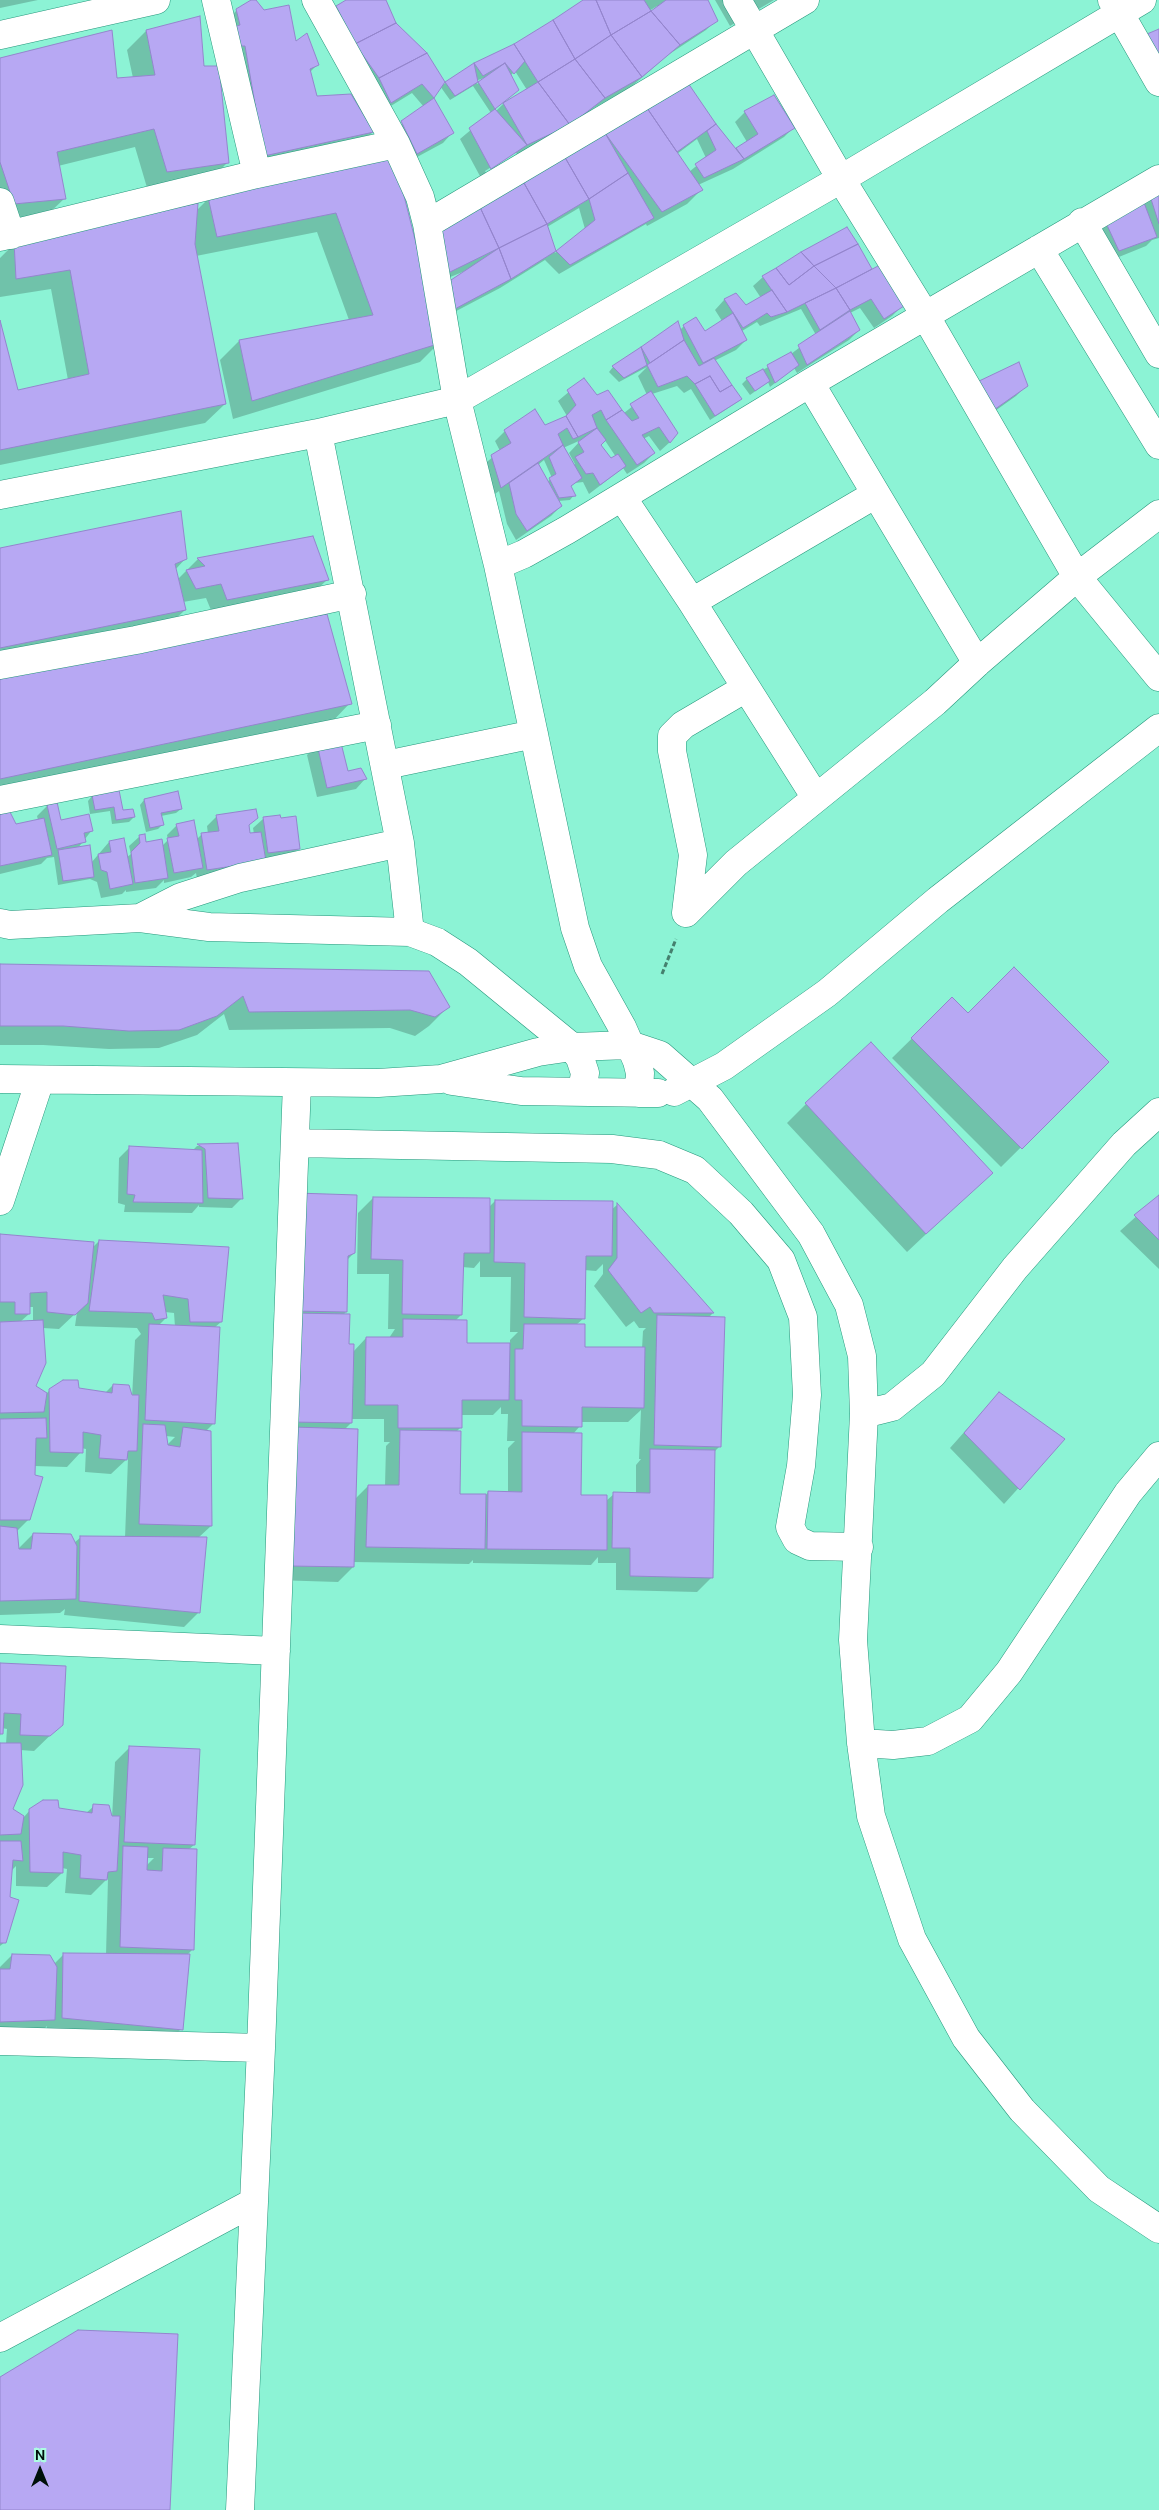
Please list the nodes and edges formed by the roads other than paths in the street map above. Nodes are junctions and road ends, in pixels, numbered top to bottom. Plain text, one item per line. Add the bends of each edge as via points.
1 (156, 0) edge
2 (216, 0) edge
3 (316, 0) edge
4 (737, 0) edge
5 (805, 0) edge
6 (1124, 4) edge
7 (754, 29) junction
8 (0, 35) edge
9 (1159, 82) edge
10 (396, 144) junction
11 (257, 174) junction
12 (841, 179) junction
13 (1159, 179) edge
14 (0, 202) edge
15 (1082, 222) junction
16 (427, 224) junction
17 (6, 236) edge
18 (1039, 249) junction
19 (925, 315) junction
20 (1159, 354) edge
21 (810, 383) junction
22 (458, 400) junction
23 (318, 433) junction
24 (1159, 446) edge
25 (876, 494) junction
26 (0, 495) edge
27 (622, 497) junction
28 (1159, 514) edge
29 (498, 564) junction
30 (1076, 577) junction
31 (352, 594) junction
32 (692, 602) junction
33 (977, 663) junction
34 (0, 665) edge
35 (1159, 677) edge
36 (746, 688) junction
37 (377, 725) junction
38 (1159, 728) edge
39 (534, 734) junction
40 (386, 765) junction
41 (816, 798) junction
42 (0, 800) edge
43 (400, 843) junction
44 (140, 918) junction
45 (0, 923) edge
46 (410, 932) junction
47 (630, 1045) junction
48 (572, 1047) junction
49 (0, 1079) edge
50 (441, 1079) junction
51 (40, 1080) junction
52 (297, 1083) junction
53 (692, 1091) junction
54 (582, 1092) junction
55 (639, 1093) junction
56 (1159, 1112) edge
57 (295, 1143) junction
58 (0, 1201) edge
59 (864, 1414) junction
60 (1159, 1456) edge
61 (859, 1547) junction
62 (0, 1639) edge
63 (276, 1650) junction
64 (860, 1742) junction
65 (0, 2041) edge
66 (261, 2048) junction
67 (254, 2202) junction
68 (1159, 2229) edge
69 (0, 2338) edge
70 (240, 2510) edge

1 - 8 street
2 - 11 street
3 - 10 street
4 - 7 street
5 - 7 street
6 - 9 street
6 - 12 street
7 - 12 street
7 - 16 street
10 - 11 street
10 - 16 street via 420,197
11 - 17 street
12 - 19 street
12 - 22 street
13 - 15 street
14 - 17 street
15 - 18 street
15 - 20 street
16 - 22 street
18 - 19 street
18 - 24 street
19 - 21 street
19 - 30 street
21 - 25 street
21 - 27 street
22 - 23 street
22 - 29 street
23 - 26 street
23 - 31 street
25 - 32 street
25 - 33 street
27 - 29 street via 524,554
27 - 32 street
28 - 30 street
29 - 39 street
30 - 33 street
30 - 35 street
31 - 34 street
31 - 37 street
32 - 36 street
33 - 41 street via 935,702
36 - 41 street
36 - 41 street via 683,725 672,736 672,751 693,855 686,913 736,863
37 - 40 street
37 - 42 street
38 - 53 street via 938,900 827,993
39 - 40 street
39 - 47 street via 574,928 588,966
40 - 43 street
43 - 44 street via 240,878 181,897
43 - 46 street
44 - 45 street
44 - 46 street via 209,927
46 - 48 street via 437,942 468,962
47 - 48 street
47 - 53 street via 660,1055
47 - 55 street via 640,1073
48 - 50 street via 538,1052
48 - 54 street via 585,1073
49 - 51 street
50 - 52 street
50 - 54 street via 521,1091
51 - 52 street
51 - 58 street
52 - 57 street
53 - 55 street
53 - 59 street via 811,1234 849,1305 862,1356
54 - 55 street
56 - 59 street via 1124,1144 1015,1268 933,1374 892,1408
57 - 61 street via 612,1149 658,1154 695,1170 741,1213 781,1260 803,1317 807,1395 801,1466 790,1527 797,1540 810,1546
57 - 63 street
59 - 61 street
60 - 64 street via 1128,1493 1009,1672 970,1719 928,1740 894,1745
61 - 64 street via 854,1640
62 - 63 street
63 - 66 street
64 - 68 street via 871,1816 912,1939 966,2038 1022,2110 1099,2189
65 - 66 street
66 - 67 street
67 - 69 street
67 - 70 street

